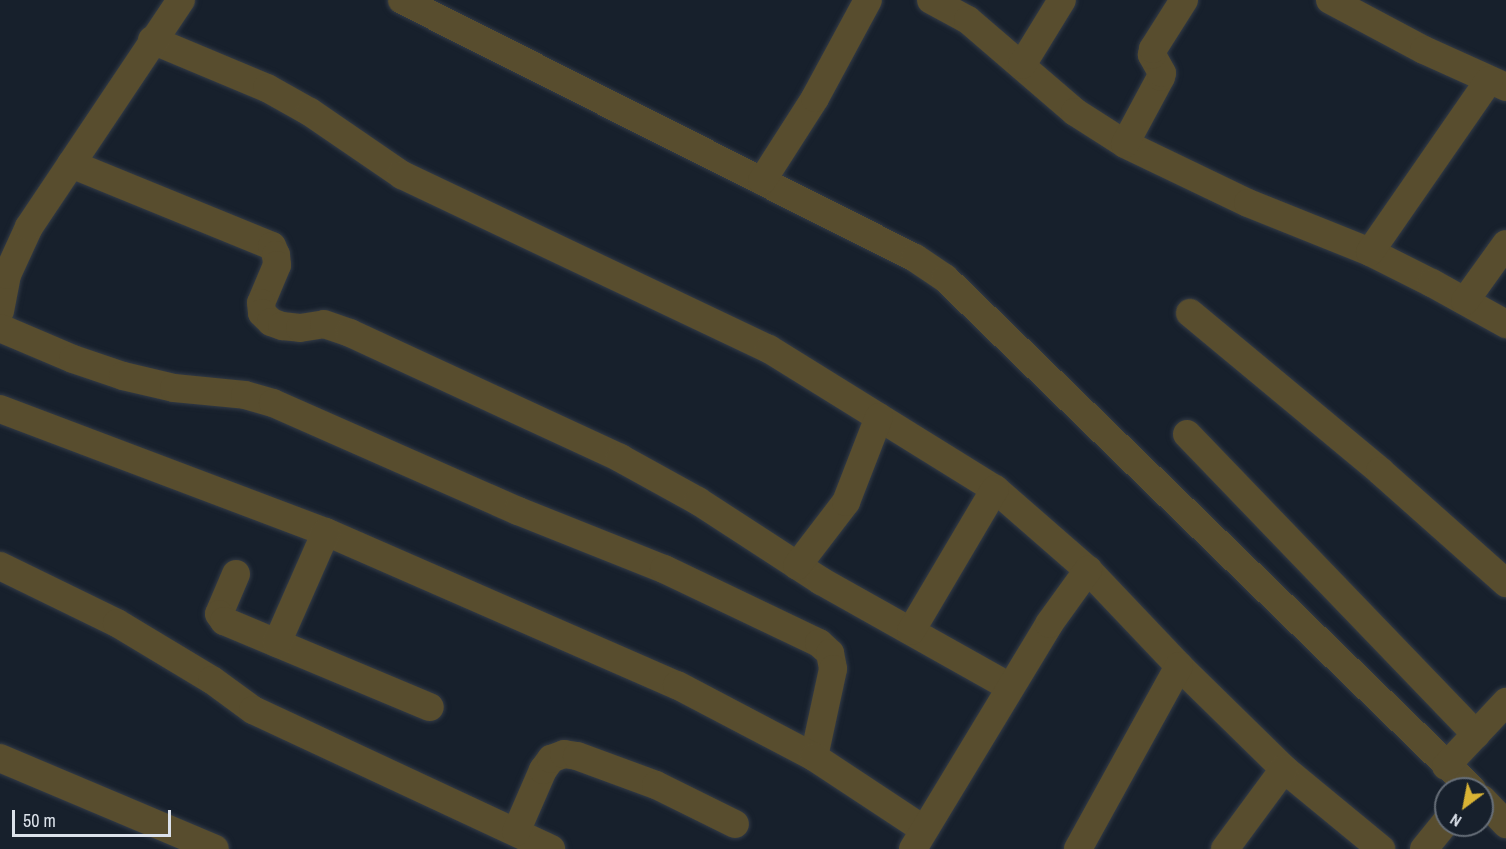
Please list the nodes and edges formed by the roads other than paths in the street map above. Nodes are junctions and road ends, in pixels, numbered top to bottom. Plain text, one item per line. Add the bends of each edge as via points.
1 (181, 0) edge
2 (402, 0) edge
3 (868, 0) edge
4 (931, 0) edge
5 (1062, 0) edge
6 (1184, 0) edge
7 (1330, 0) edge
8 (152, 40) junction
9 (1022, 65) junction
10 (1498, 83) edge
11 (1125, 144) junction
12 (71, 164) junction
13 (762, 182) junction
14 (1506, 244) edge
15 (1370, 252) junction
16 (1465, 301) junction
17 (0, 311) edge
18 (1190, 313) dead end
19 (1506, 324) edge
20 (0, 328) edge
21 (0, 409) edge
22 (879, 417) junction
23 (1187, 434) dead end
24 (995, 489) junction
25 (326, 532) junction
26 (0, 566) edge
27 (797, 566) junction
28 (1088, 570) junction
29 (236, 574) dead end
30 (1506, 583) edge
31 (911, 631) junction
32 (277, 643) junction
33 (1179, 666) junction
34 (1010, 687) junction
35 (1506, 702) edge
36 (430, 707) dead end
37 (1476, 734) junction
38 (814, 757) junction
39 (0, 758) edge
40 (1446, 766) junction
41 (1284, 769) junction
42 (1458, 777) edge
43 (1494, 812) edge
44 (735, 824) dead end
45 (1506, 824) edge
46 (516, 832) junction
47 (1434, 837) edge
48 (918, 839) edge
49 (215, 849) edge
50 (551, 849) edge
51 (1078, 849) edge
52 (1225, 849) edge
53 (1381, 849) edge
54 (1424, 849) edge

1 - 8 street
2 - 13 street
3 - 13 street via 815,98
4 - 9 street via 968,20
5 - 9 street
6 - 11 street via 1153,49 1161,77
7 - 10 street via 1424,50
8 - 12 street
8 - 22 street via 267,88 402,174 769,349
9 - 11 street via 1075,112
10 - 15 street
11 - 15 street via 1248,203
12 - 17 street via 29,228 7,275
12 - 27 street via 272,246 277,265 261,303 262,313 271,322 300,328 324,324 350,333 540,420 698,501
13 - 40 street via 915,258 945,279
14 - 16 street
15 - 16 street
16 - 19 street
18 - 30 street via 1380,471
20 - 38 street via 123,376 273,403 518,512 664,569 819,643 830,653 833,669
21 - 25 street
22 - 24 street
22 - 27 street via 846,502
23 - 37 street
24 - 28 street
24 - 31 street
25 - 32 street
25 - 38 street via 677,685
26 - 46 street via 117,623 212,680 253,710
27 - 31 street
28 - 33 street
28 - 34 street via 1048,624
29 - 32 street via 220,618
31 - 34 street
32 - 36 street
33 - 41 street
33 - 51 street
34 - 48 street
35 - 37 street
37 - 40 street
38 - 48 street
39 - 49 street
40 - 42 street
41 - 52 street
41 - 53 street
43 - 45 street
44 - 46 street via 656,785 564,754 551,759 543,770
46 - 50 street
47 - 54 street

